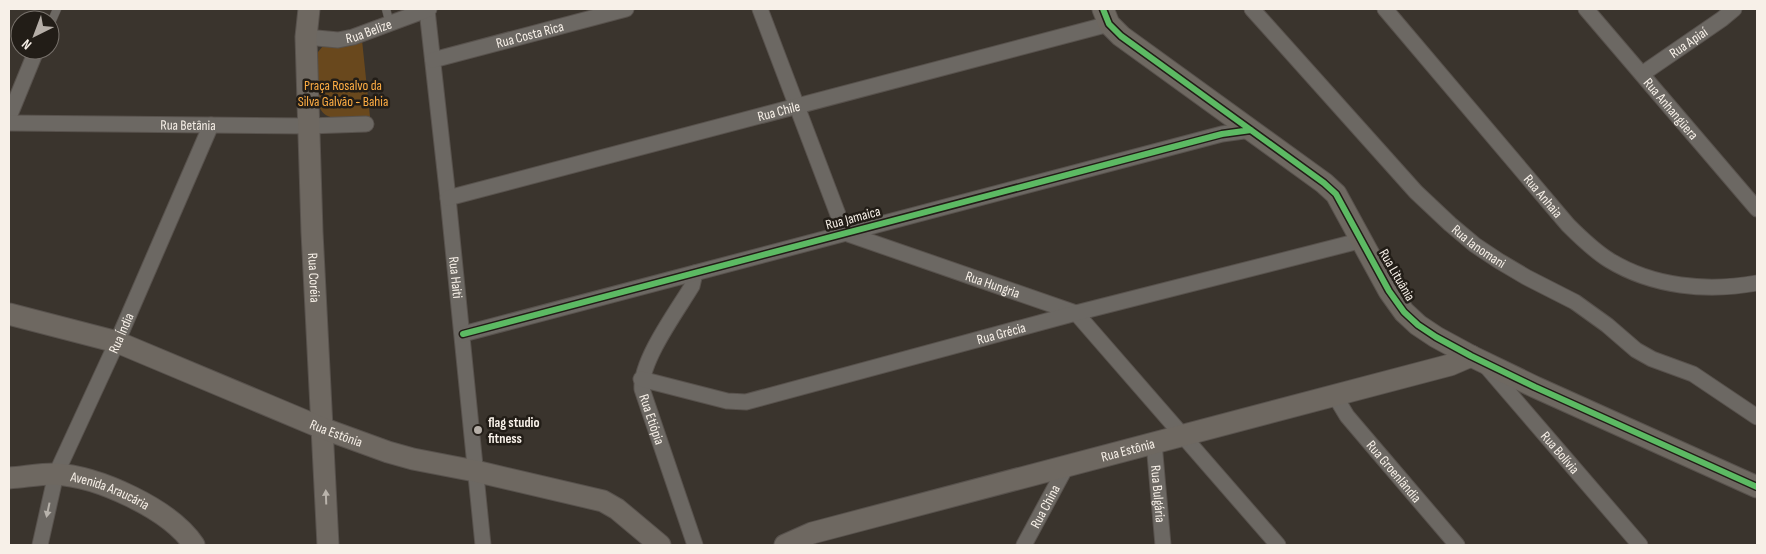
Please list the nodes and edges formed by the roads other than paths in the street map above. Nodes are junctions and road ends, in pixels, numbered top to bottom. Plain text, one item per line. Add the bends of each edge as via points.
1 (309, 9) edge
2 (386, 9) edge
3 (428, 9) edge
4 (626, 9) edge
5 (760, 9) edge
6 (1252, 9) edge
7 (1385, 9) edge
8 (1586, 9) edge
9 (1734, 9) edge
10 (1106, 16) edge
11 (390, 24) junction
12 (306, 37) junction
13 (33, 60) edge
14 (434, 60) junction
15 (1642, 74) junction
16 (796, 105) junction
17 (9, 117) edge
18 (9, 123) edge
19 (211, 124) junction
20 (366, 124) dead end
21 (309, 126) junction
22 (1251, 130) junction
23 (448, 198) junction
24 (1757, 209) edge
25 (845, 233) junction
26 (1363, 240) junction
27 (695, 273) junction
28 (1757, 283) edge
29 (1076, 313) junction
30 (9, 314) edge
31 (462, 334) junction
32 (116, 342) junction
33 (1475, 357) junction
34 (641, 380) junction
35 (1335, 396) junction
36 (1757, 417) edge
37 (322, 428) junction
38 (1183, 436) junction
39 (1154, 443) junction
40 (1066, 467) junction
41 (475, 471) junction
42 (56, 474) junction
43 (9, 478) edge
44 (1757, 487) edge
45 (193, 542) edge
46 (40, 545) edge
47 (328, 545) edge
48 (483, 545) edge
49 (660, 545) edge
50 (695, 545) edge
51 (785, 545) edge
52 (1024, 545) edge
53 (1163, 545) edge
54 (1278, 545) edge
55 (1457, 545) edge
56 (1640, 545) edge

1 - 12 street, Rua Coréia
2 - 11 lane
3 - 11 street, Rua Belize
3 - 14 street, Rua Haiti
4 - 14 street, Rua Costa Rica
5 - 16 street
6 - 36 street, Rua Ianomani via 1416,192 1450,224 1499,261 1575,302 1636,350 1693,374
7 - 28 street, Rua Anhaia via 1568,225 1608,260 1659,280 1690,287 1737,287
8 - 15 street, Rua Anhangüera
9 - 15 street, Rua Apiaí
10 - 16 street, Rua Chile
10 - 22 street, Rua Lituânia via 1122,36
11 - 12 street, Rua Belize via 346,39
12 - 21 street, Rua Coréia
13 - 17 street
14 - 23 street, Rua Haiti
15 - 24 street, Rua Anhangüera
16 - 23 street, Rua Chile
16 - 25 street
18 - 19 street, Rua Betânia
19 - 21 street, Rua Betânia
19 - 32 street, Rua Índia
20 - 21 street, Rua Betânia
21 - 37 street, Rua Coréia
22 - 25 street, Rua Jamaica via 1222,134
22 - 26 street, Rua Lituânia via 1336,194
23 - 31 street, Rua Haiti
25 - 27 street, Rua Jamaica
25 - 29 street, Rua Hungria
26 - 29 street, Rua Grécia
26 - 33 street, Rua Lituânia via 1389,291 1404,312 1436,337
27 - 31 street, Rua Jamaica
27 - 34 street, Rua Etiópia via 692,286 647,361
29 - 34 street, Rua Grécia via 746,402 727,401
29 - 38 street, Rua Hungria
30 - 32 street, Rua Estônia
31 - 41 street, Rua Haiti
32 - 37 street, Rua Estônia
32 - 42 street, Rua Índia
33 - 35 street, Rua Estônia
33 - 44 street, Rua Lituânia
33 - 56 street, Rua Bolívia
34 - 50 street, Rua Etiópia
35 - 38 street, Rua Estônia
35 - 55 street, Rua Groenlândia via 1347,416
37 - 41 street, Rua Estônia via 402,456
47 -> 37 street, Rua Coréia
38 - 39 street, Rua Estônia
38 - 54 street, Rua Hungria
39 - 40 street, Rua Estônia
39 - 53 street, Rua Bulgária
40 - 51 street, Rua Estônia via 812,533
40 - 52 street, Rua China
41 - 48 street, Rua Haiti
41 - 49 street, Rua Estônia via 604,502
42 - 43 street, Avenida Araucária
42 - 45 street, Avenida Araucária via 114,489 142,501
42 -> 46 street, Rua Índia

